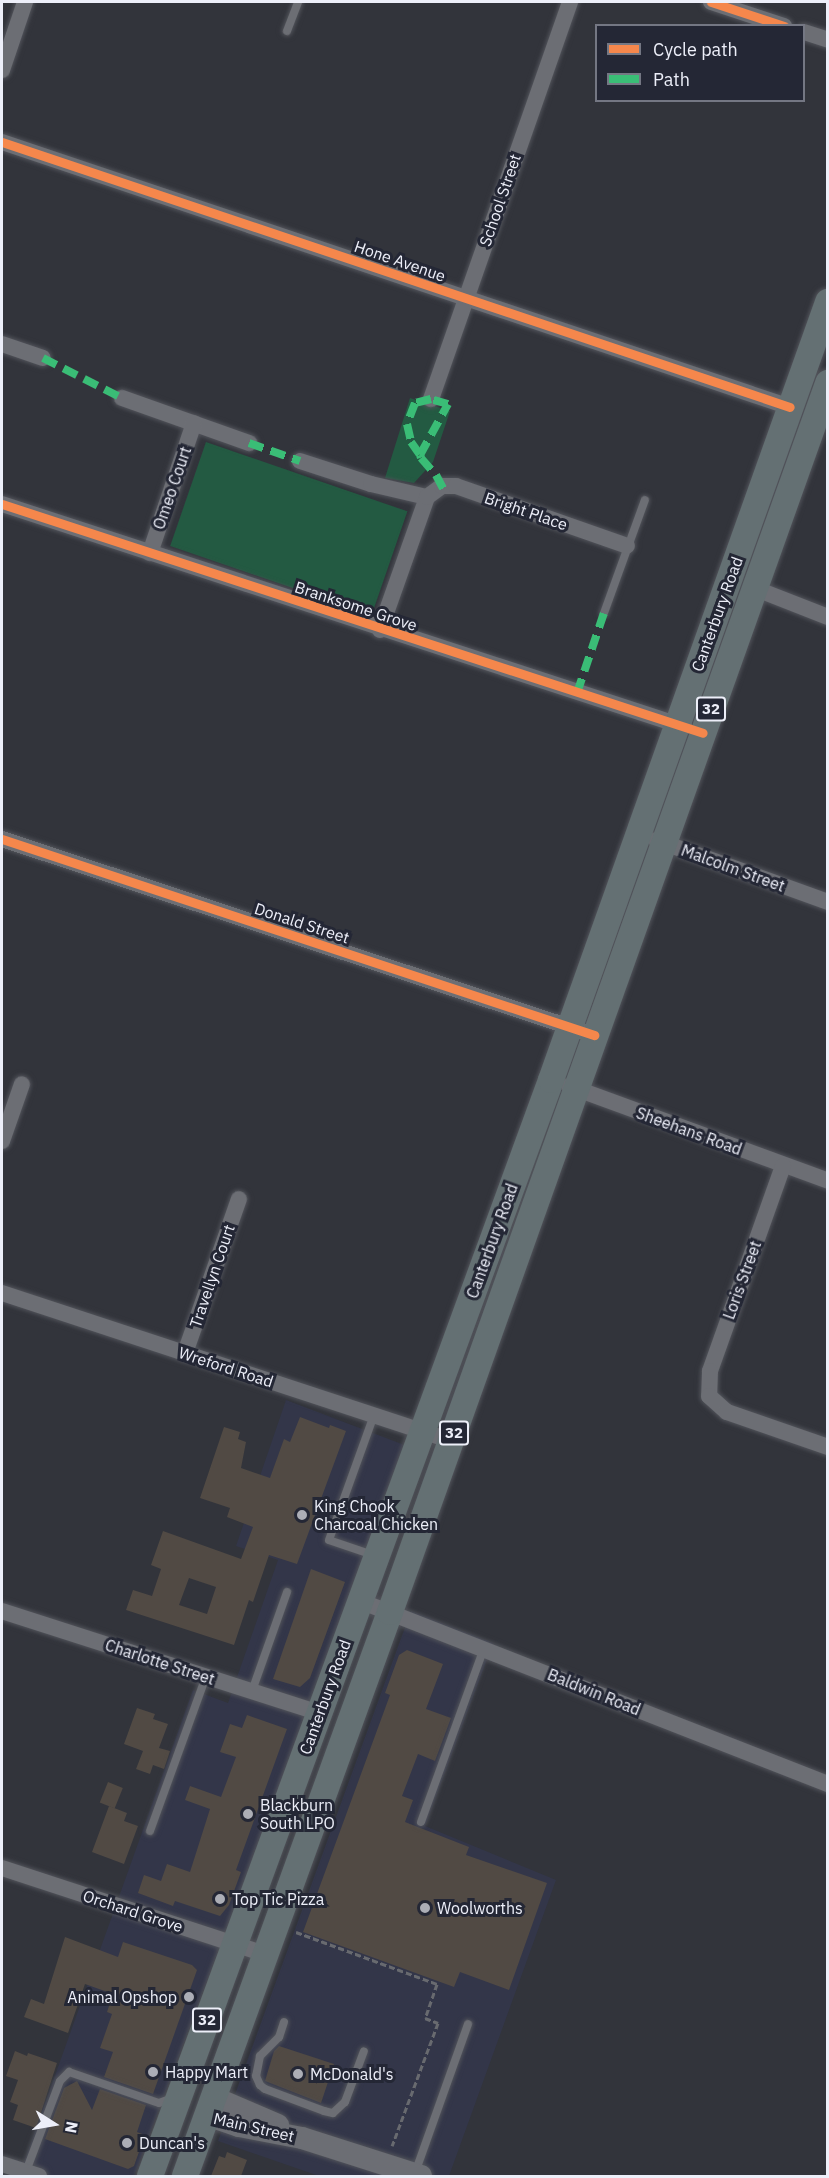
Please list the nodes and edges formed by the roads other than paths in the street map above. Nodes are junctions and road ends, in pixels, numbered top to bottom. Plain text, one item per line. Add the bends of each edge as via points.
1 (25, 2) edge
2 (298, 2) edge
3 (570, 2) edge
4 (711, 2) edge
5 (778, 24) edge
6 (287, 31) dead end
7 (805, 32) edge
8 (828, 40) edge
9 (2, 69) edge
10 (2, 142) edge
11 (465, 299) junction
12 (828, 302) edge
13 (2, 344) edge
14 (43, 358) dead end
15 (828, 382) edge
16 (122, 398) dead end
17 (431, 399) dead end
18 (790, 406) junction
19 (194, 423) junction
20 (249, 443) dead end
21 (300, 461) dead end
22 (427, 497) junction
23 (645, 500) dead end
24 (2, 504) edge
25 (627, 546) junction
26 (150, 553) junction
27 (754, 588) junction
28 (604, 613) dead end
29 (828, 617) edge
30 (380, 630) junction
31 (677, 725) junction
32 (703, 733) junction
33 (638, 833) junction
34 (2, 839) edge
35 (663, 843) junction
36 (828, 902) edge
37 (570, 1027) junction
38 (594, 1035) junction
39 (551, 1080) junction
40 (22, 1084) dead end
41 (575, 1089) junction
42 (2, 1141) edge
43 (783, 1166) junction
44 (828, 1181) edge
45 (239, 1199) dead end
46 (2, 1293) edge
47 (185, 1353) junction
48 (374, 1415) junction
49 (423, 1431) junction
50 (451, 1441) junction
51 (828, 1447) edge
52 (376, 1557) junction
53 (287, 1592) dead end
54 (360, 1601) junction
55 (2, 1611) edge
56 (390, 1612) junction
57 (484, 1648) junction
58 (206, 1676) junction
59 (252, 1691) junction
60 (319, 1713) junction
61 (828, 1784) edge
62 (421, 1822) dead end
63 (150, 1831) dead end
64 (2, 1868) edge
65 (235, 1943) junction
66 (265, 1954) junction
67 (284, 2022) dead end
68 (468, 2024) dead end
69 (364, 2051) dead end
70 (179, 2097) junction
71 (210, 2106) junction
72 (2, 2164) edge
73 (30, 2175) edge
74 (150, 2176) edge
75 (185, 2176) edge
76 (418, 2176) edge

1 - 9 street
2 - 6 lane
3 - 11 street, School Street
4 - 5 street
7 - 8 street
10 - 11 street, Hone Avenue
11 - 17 street, School Street
11 - 18 street, Hone Avenue
12 - 18 main road, Canterbury Road / 32
13 - 14 street
15 - 27 main road, Canterbury Road / 32
16 - 19 street
18 - 31 main road, Canterbury Road / 32
19 - 20 street
19 - 26 street, Omeo Court
21 - 22 street
22 - 25 street, Bright Place via 442,486 456,486
22 - 30 street
23 - 25 lane
24 - 26 street, Branksome Grove
25 - 28 lane
26 - 30 street, Branksome Grove
27 - 29 street
27 - 32 main road, Canterbury Road / 32
30 - 31 street, Branksome Grove
31 - 32 street, Branksome Grove
31 - 33 main road, Canterbury Road / 32
32 - 35 main road, Canterbury Road / 32
33 - 35 street, Malcolm Street
33 - 37 main road, Canterbury Road / 32
34 - 37 street, Donald Street
35 - 36 street, Malcolm Street
35 - 38 main road, Canterbury Road / 32
37 - 38 street, Donald Street
37 - 39 main road, Canterbury Road / 32
38 - 41 main road, Canterbury Road / 32
39 - 41 street, Sheehans Road
39 - 49 main road, Canterbury Road / 32
40 - 42 street
41 - 43 street, Sheehans Road
41 - 50 main road, Canterbury Road / 32
43 - 44 street, Sheehans Road
43 - 51 street, Loris Street via 710,1371 709,1396 727,1412
45 - 47 street, Travellyn Court
46 - 47 street, Wreford Road
47 - 48 street, Wreford Road
48 - 49 street, Wreford Road
48 - 52 lane via 329,1540
49 - 50 street, Wreford Road
49 - 52 main road, Canterbury Road / 32
50 - 56 main road, Canterbury Road / 32
52 - 54 main road, Canterbury Road / 32
53 - 59 lane
54 - 56 street, Baldwin Road
54 - 60 main road, Canterbury Road / 32
55 - 58 street, Charlotte Street
56 - 57 street, Baldwin Road
56 - 66 main road, Canterbury Road / 32
57 - 61 street, Baldwin Road
57 - 62 lane
58 - 59 street, Charlotte Street
58 - 63 lane
59 - 60 street, Charlotte Street
60 - 65 main road, Canterbury Road / 32
64 - 65 street, Orchard Grove
65 - 66 street, Orchard Grove
65 - 70 main road, Canterbury Road / 32
66 - 71 main road, Canterbury Road / 32
67 - 69 lane via 279,2037 260,2056 256,2076 260,2085 324,2111 333,2113 345,2102
68 - 76 lane
70 - 71 main road
70 - 73 lane via 159,2103 69,2072 60,2081
70 - 74 main road, Canterbury Road / 32
71 - 75 main road, Canterbury Road / 32
71 - 76 street, Main Street via 239,2126 302,2138
72 - 73 street

